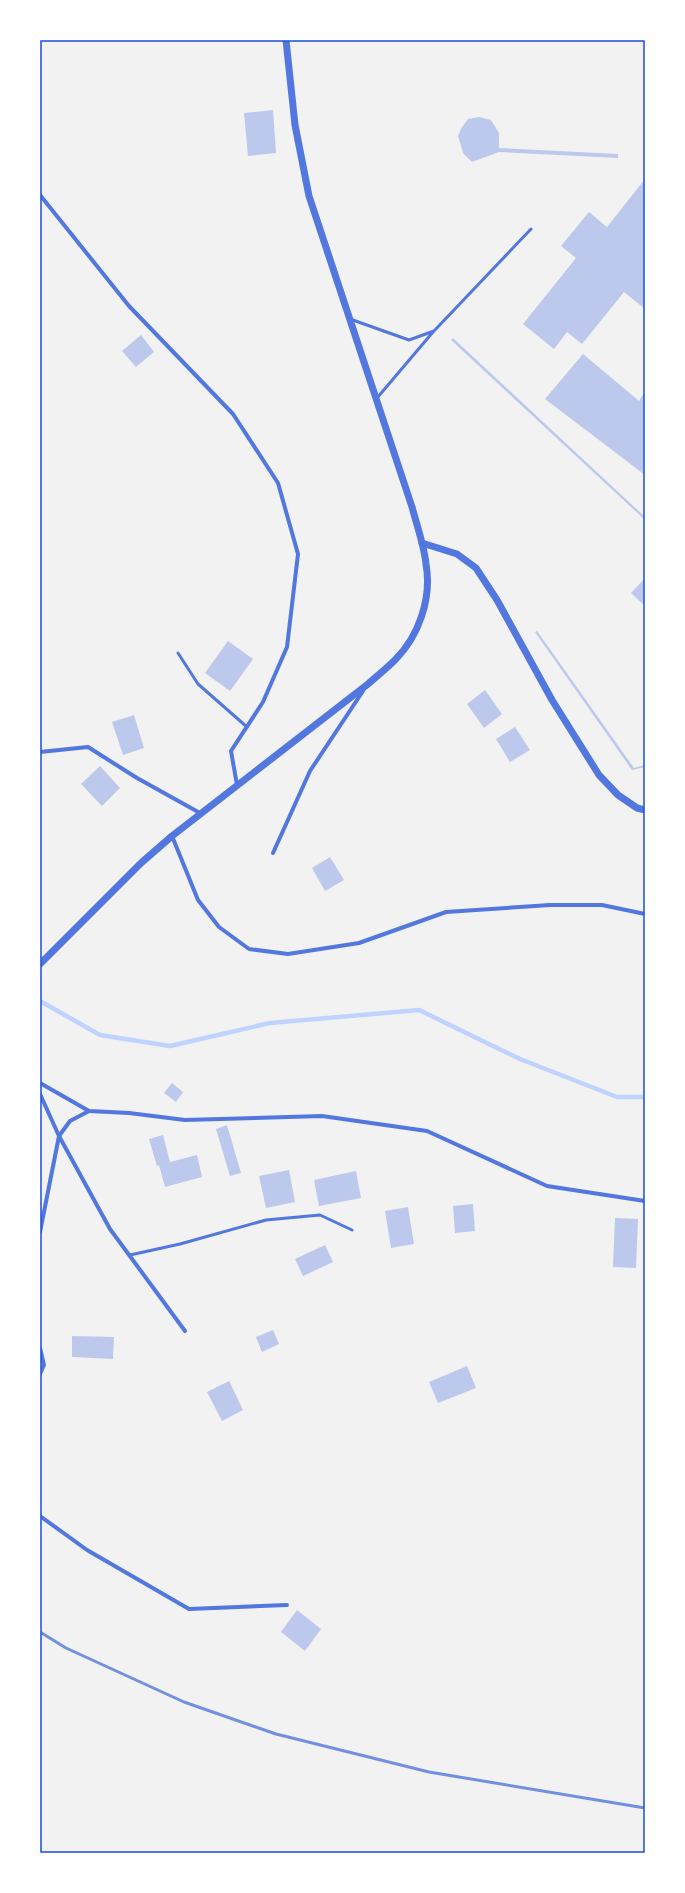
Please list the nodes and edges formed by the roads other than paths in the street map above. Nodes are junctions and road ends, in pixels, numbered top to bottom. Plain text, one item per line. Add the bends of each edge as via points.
1 (286, 40) edge
2 (40, 195) edge
3 (531, 229) dead end
4 (350, 319) junction
5 (434, 331) junction
6 (376, 399) junction
7 (422, 543) junction
8 (178, 653) dead end
9 (368, 684) junction
10 (247, 727) junction
11 (40, 752) edge
12 (237, 785) junction
13 (645, 810) edge
14 (200, 813) junction
15 (172, 836) junction
16 (273, 854) dead end
17 (645, 914) edge
18 (40, 964) edge
19 (40, 1083) edge
20 (40, 1094) edge
21 (89, 1110) junction
22 (59, 1136) junction
23 (645, 1202) edge
24 (352, 1230) dead end
25 (40, 1232) edge
26 (130, 1255) junction
27 (186, 1331) dead end
28 (40, 1348) edge
29 (40, 1374) edge
30 (40, 1516) edge
31 (287, 1605) dead end

1 - 4 street via 295,125 309,196
2 - 10 street via 129,306 233,414 278,483 298,554 287,647 263,702
3 - 5 lane
4 - 5 lane via 409,340
4 - 6 street
5 - 6 lane
6 - 7 street
7 - 9 street via 427,565 421,618 414,636 396,659
7 - 13 street via 457,554 476,568 497,600 552,700 599,775 618,796 636,808
8 - 10 lane via 198,684
9 - 12 street
9 - 16 street via 310,771
10 - 12 street via 231,751
11 - 14 street via 88,747
12 - 14 street
14 - 15 street
15 - 17 street via 198,900 219,927 249,949 288,954 359,943 446,912 550,905 602,905
15 - 18 street via 141,863
19 - 21 street
20 - 22 street
21 - 22 street via 70,1121
21 - 23 street via 185,1120 322,1116 427,1131 547,1186
22 - 25 street
22 - 26 street via 110,1228
24 - 26 lane via 320,1215 266,1220
26 - 27 street
28 - 29 street via 44,1365
30 - 31 street via 87,1550 189,1609

